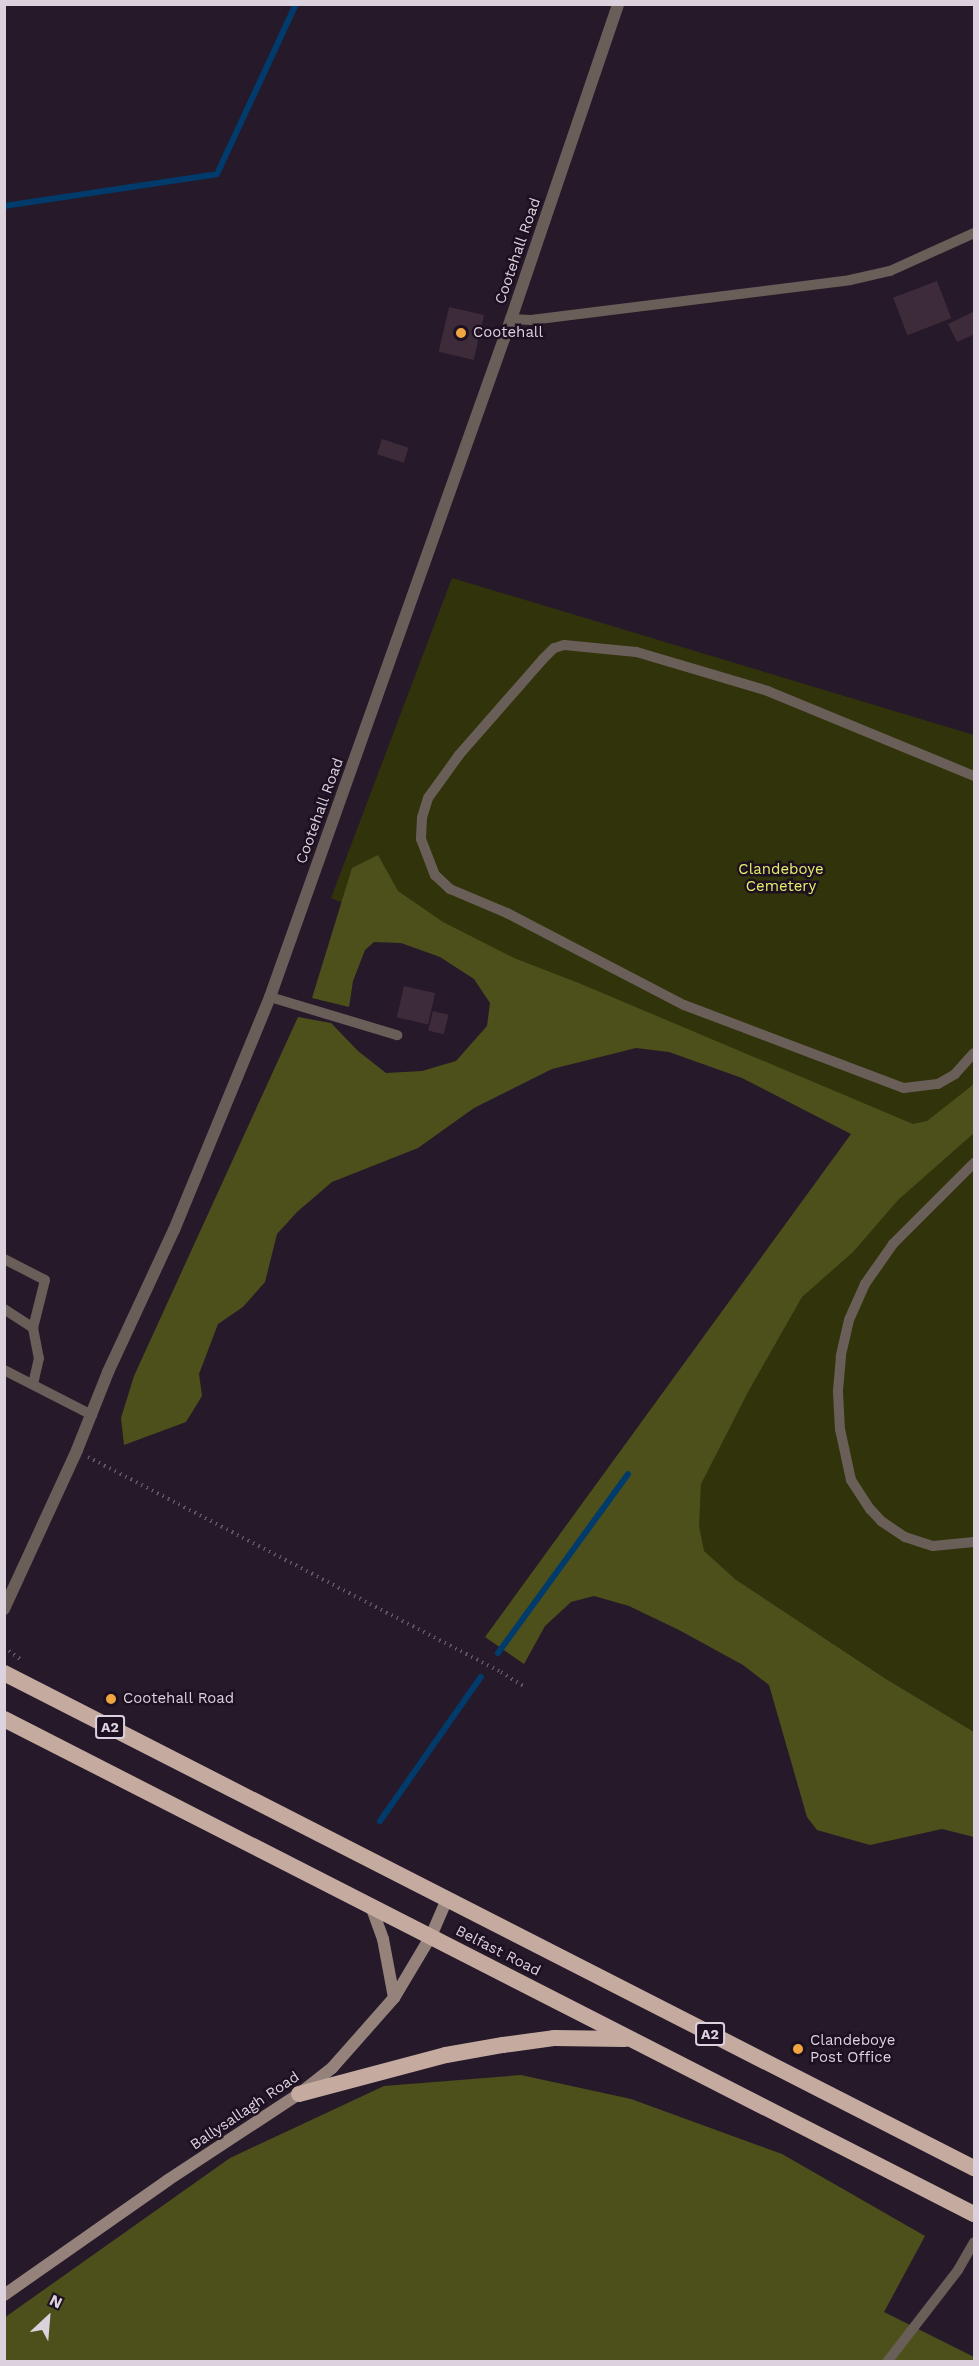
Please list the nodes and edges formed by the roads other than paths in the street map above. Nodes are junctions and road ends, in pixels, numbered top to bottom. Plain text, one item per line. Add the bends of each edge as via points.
1 (618, 4) edge
2 (975, 233) edge
3 (511, 319) junction
4 (975, 776) edge
5 (270, 997) junction
6 (397, 1035) dead end
7 (975, 1053) edge
8 (975, 1163) edge
9 (4, 1259) edge
10 (4, 1309) edge
11 (33, 1328) junction
12 (4, 1370) edge
13 (33, 1384) junction
14 (92, 1415) junction
15 (975, 1542) edge
16 (4, 1609) edge
17 (4, 1673) edge
18 (4, 1719) edge
19 (447, 1899) junction
20 (371, 1906) junction
21 (431, 1936) junction
22 (394, 1998) junction
23 (632, 2039) junction
24 (299, 2094) junction
25 (975, 2168) edge
26 (975, 2214) edge
27 (975, 2242) edge
28 (4, 2295) edge
29 (887, 2361) edge

1 - 3 street, Cootehall Road
2 - 3 lane via 890,271 850,280 531,320
3 - 5 street, Cootehall Road
4 - 7 lane via 768,692 636,652 564,645 554,648 543,659 452,764 428,798 421,839 435,875 450,889 507,913 684,1005 904,1088 938,1084 955,1074
5 - 6 lane
5 - 14 street, Cootehall Road
8 - 15 lane via 893,1244 865,1284 847,1329 838,1392 840,1430 851,1480 870,1509 905,1537 933,1546
9 - 11 lane via 45,1280
10 - 11 lane
11 - 13 lane via 39,1358
12 - 13 lane
13 - 14 lane
14 - 16 street, Cootehall Road
17 - 19 highway, Belfast Road / A2
18 - 20 highway, Belfast Road
19 - 21 main road, Ballysallagh Road
19 - 25 highway, Belfast Road / A2
20 - 21 highway, Belfast Road
20 - 22 main road via 383,1939
21 - 22 main road, Ballysallagh Road
21 - 23 highway, Belfast Road
22 - 24 main road, Ballysallagh Road via 332,2068
23 - 24 highway via 554,2038 503,2045 446,2055
23 - 26 highway, Belfast Road
24 - 28 main road, Ballysallagh Road
27 - 29 lane

